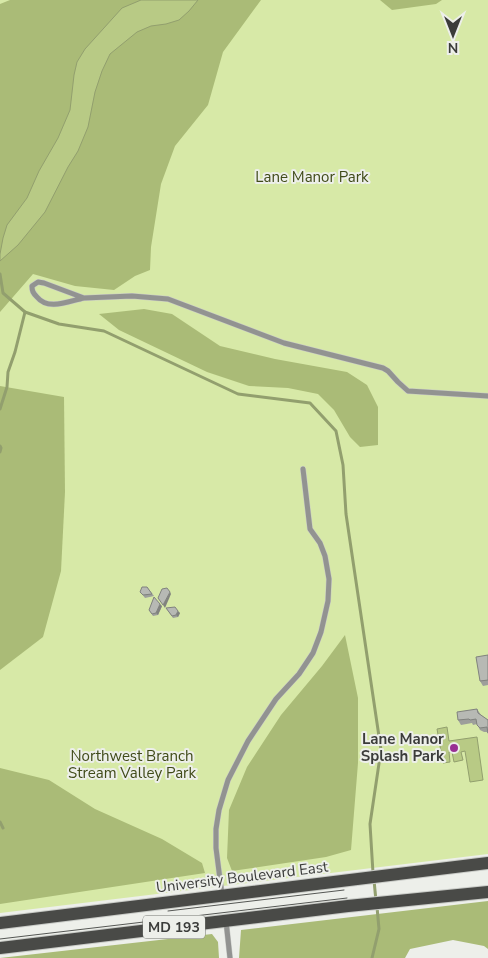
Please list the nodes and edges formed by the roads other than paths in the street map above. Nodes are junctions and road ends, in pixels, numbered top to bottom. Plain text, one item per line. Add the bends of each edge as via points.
1 (84, 298) junction
2 (488, 396) edge
3 (303, 469) dead end
4 (488, 863) edge
5 (488, 892) edge
6 (222, 896) junction
7 (226, 920) junction
8 (0, 923) edge
9 (0, 948) edge
10 (230, 958) edge

1 - 1 lane via 44,283 32,286 40,301 49,305
1 - 2 lane via 132,296 168,299 284,343 383,368 408,391
3 - 6 lane via 310,529 325,556 328,601 313,653 248,741 228,780 218,810 216,829
4 - 6 main road, University Boulevard East / MD 193
5 - 7 main road, MD 193
6 - 8 main road, University Boulevard East / MD 193
7 - 9 main road, MD 193
7 - 10 lane

